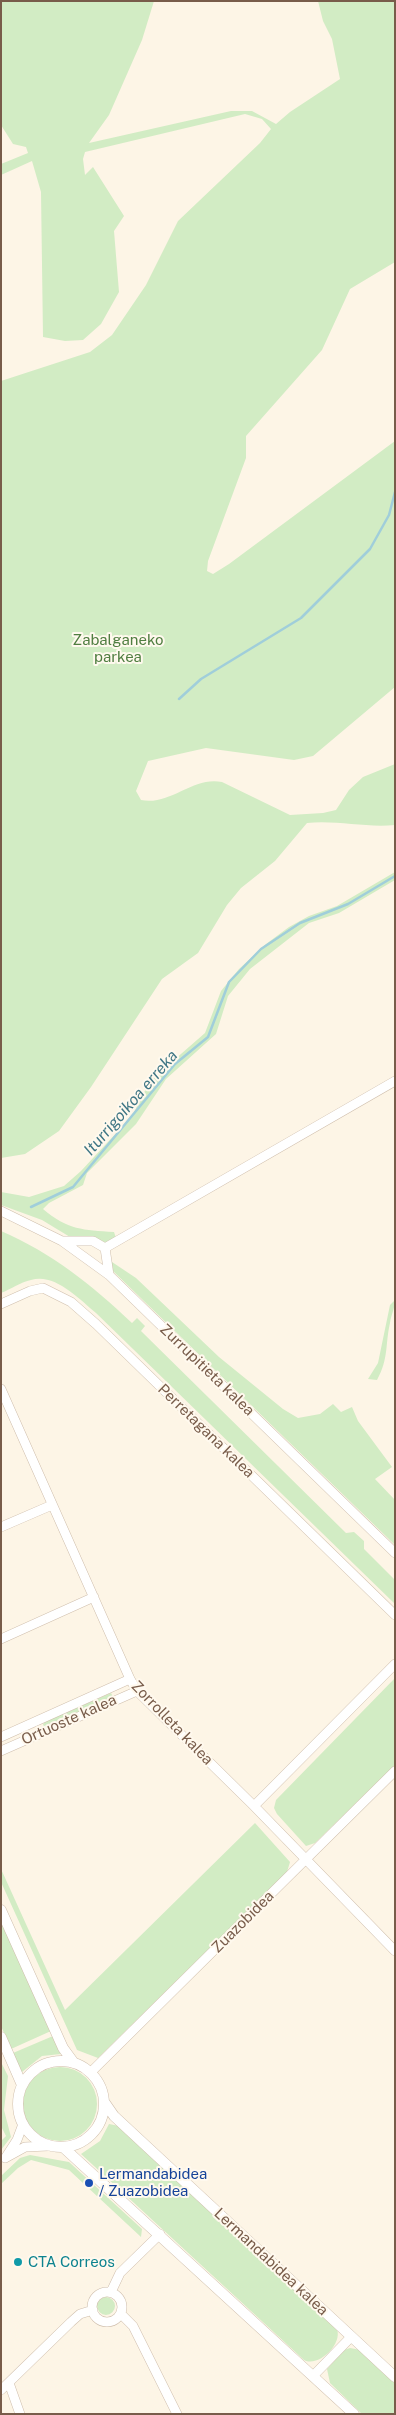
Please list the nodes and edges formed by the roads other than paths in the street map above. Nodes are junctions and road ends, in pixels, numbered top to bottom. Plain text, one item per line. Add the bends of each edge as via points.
1 (395, 1081) edge
2 (1, 1210) edge
3 (62, 1241) junction
4 (105, 1248) junction
5 (109, 1275) junction
6 (1, 1304) edge
7 (1, 1389) edge
8 (52, 1504) junction
9 (1, 1528) edge
10 (395, 1553) edge
11 (94, 1597) junction
12 (395, 1615) edge
13 (1, 1639) edge
14 (395, 1664) edge
15 (130, 1679) junction
16 (137, 1690) junction
17 (1, 1737) edge
18 (1, 1751) edge
19 (395, 1771) edge
20 (254, 1806) junction
21 (305, 1860) junction
22 (1, 1910) edge
23 (395, 1951) edge
24 (1, 2037) edge
25 (74, 2063) junction
26 (90, 2072) junction
27 (22, 2085) junction
28 (105, 2103) junction
29 (23, 2124) junction
30 (48, 2146) junction
31 (64, 2148) junction
32 (3, 2160) edge
33 (160, 2234) junction
34 (111, 2292) junction
35 (93, 2310) junction
36 (121, 2314) junction
37 (351, 2337) junction
38 (314, 2376) junction
39 (395, 2377) edge
40 (9, 2383) junction
41 (1, 2390) edge
42 (20, 2414) edge
43 (177, 2414) edge
44 (354, 2414) edge

1 - 4 street
2 - 3 street, Zurrupitieta kalea
3 - 4 street via 93,1241
3 - 5 street, Zurrupitieta kalea
4 - 5 street
5 - 10 street, Zurrupitieta kalea
6 - 12 street, Perretagana kalea via 43,1288 71,1302
7 - 8 street, Zorrolleta kalea
8 - 9 street
8 - 11 street, Zorrolleta kalea
11 - 13 street
11 - 15 street, Zorrolleta kalea
14 - 20 street
15 - 16 street, Zorrolleta kalea
15 - 17 street, Ortuoste kalea
16 - 18 street, Ortuoste kalea
16 - 20 street, Zorrolleta kalea
19 - 21 street, Zuazobidea
20 - 21 street, Zorrolleta kalea
21 - 23 street, Zorrolleta kalea
21 - 26 street, Zuazobidea
22 - 25 street via 63,2048
24 - 27 street
25 - 26 street
25 - 27 street via 54,2061 44,2064
26 - 28 street via 98,2081
27 - 29 street via 18,2105
28 - 31 street via 102,2119 91,2136
28 - 37 street, Lermandabidea kalea via 114,2116
29 - 30 street via 33,2138
29 - 32 street via 17,2140
30 - 31 street
30 - 32 street via 25,2147
31 - 33 street
33 - 34 street via 120,2272
33 - 38 street
34 - 35 street via 95,2298
34 - 36 street via 121,2301
35 - 36 street via 106,2322
35 - 40 street via 80,2314
36 - 43 street via 133,2326
37 - 38 street
37 - 39 street, Lermandabidea kalea
38 - 44 street
40 - 41 street
40 - 42 street

